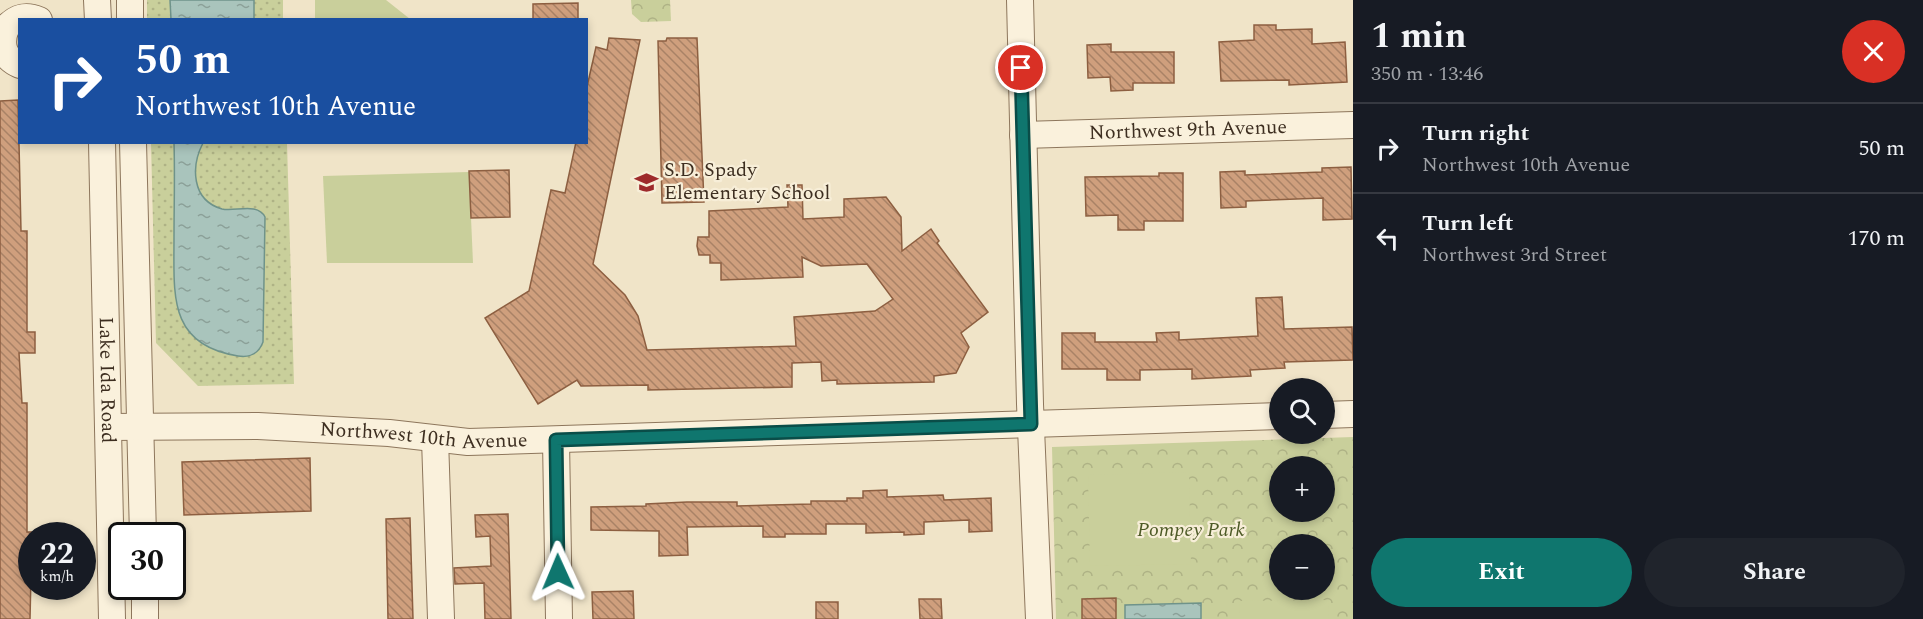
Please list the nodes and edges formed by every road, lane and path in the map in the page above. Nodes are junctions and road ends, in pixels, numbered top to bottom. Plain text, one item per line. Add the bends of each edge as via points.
1 (97, 0) edge
2 (129, 0) edge
3 (1020, 0) edge
4 (19, 18) edge
5 (34, 18) edge
6 (98, 18) edge
7 (130, 18) edge
8 (18, 19) edge
9 (10, 62) edge
10 (1353, 125) edge
11 (1023, 135) junction
12 (102, 144) edge
13 (133, 144) edge
14 (1353, 414) edge
15 (1335, 415) edge
16 (1269, 416) edge
17 (1031, 424) junction
18 (141, 426) junction
19 (108, 427) junction
20 (435, 439) junction
21 (556, 440) junction
22 (143, 522) edge
23 (145, 600) edge
24 (112, 619) edge
25 (145, 619) edge
26 (441, 619) edge
27 (559, 619) edge
28 (1039, 619) edge

1 - 6 street
2 - 7 street
3 - 11 street
4 - 5 street
8 - 9 street via 6,28 2,45
10 - 11 street, Northwest 9th Avenue
11 - 17 street
12 - 19 street, Lake Ida Road
13 - 18 street, Lake Ida Road
14 - 15 street
16 - 17 street, Northwest 10th Avenue
17 - 21 street, Northwest 10th Avenue
17 - 28 street
18 - 19 street, Northwest 10th Avenue
18 - 20 street, Northwest 10th Avenue via 258,426
18 - 22 street, Lake Ida Road
19 - 24 street, Lake Ida Road
20 - 21 street, Northwest 10th Avenue
20 - 26 street
21 - 27 street
23 - 25 street

